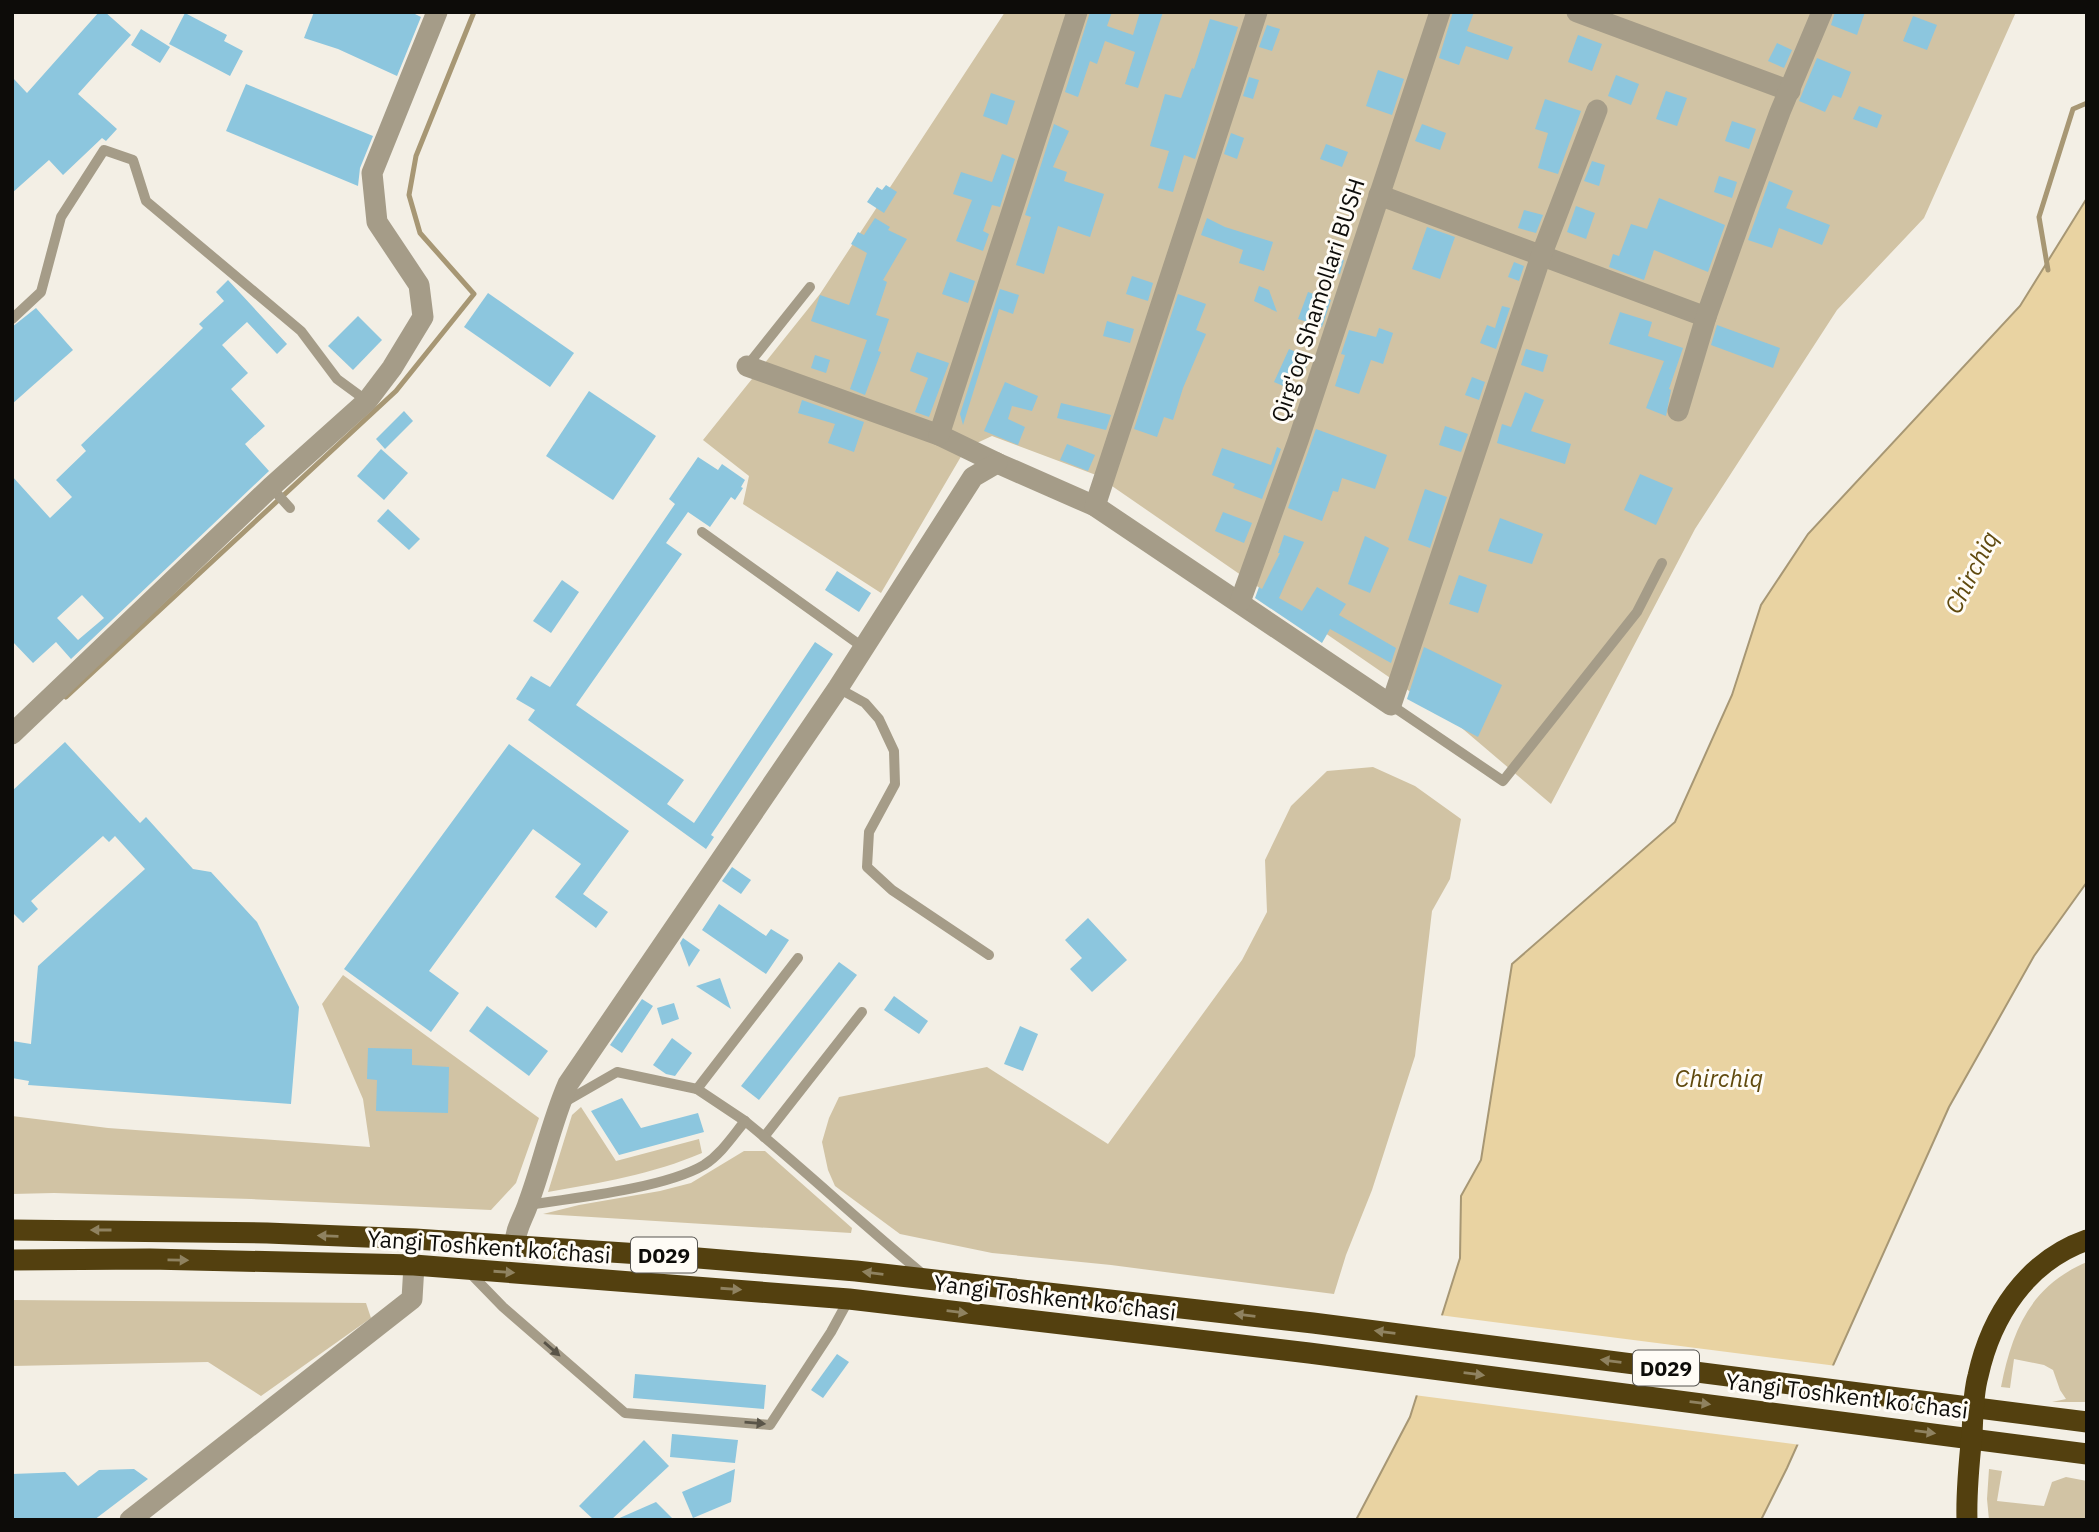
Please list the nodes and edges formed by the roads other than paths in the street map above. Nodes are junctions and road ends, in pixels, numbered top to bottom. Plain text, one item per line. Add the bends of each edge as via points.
1 (437, 12) edge
2 (1077, 12) edge
3 (1257, 12) edge
4 (1440, 12) edge
5 (1577, 12) edge
6 (1822, 12) edge
7 (1626, 21) edge
8 (1790, 92) junction
9 (1598, 110) dead end
10 (1379, 195) junction
11 (1541, 256) junction
12 (810, 287) dead end
13 (1706, 317) junction
14 (12, 319) edge
15 (747, 366) joint
16 (367, 401) junction
17 (1678, 411) dead end
18 (939, 435) junction
19 (997, 463) junction
20 (271, 487) junction
21 (1095, 506) junction
22 (290, 508) dead end
23 (702, 531) dead end
24 (1662, 563) dead end
25 (1240, 603) junction
26 (864, 648) junction
27 (838, 688) junction
28 (1391, 705) junction
29 (12, 734) edge
30 (989, 955) dead end
31 (798, 958) dead end
32 (862, 1012) dead end
33 (697, 1089) junction
34 (559, 1106) junction
35 (745, 1121) junction
36 (764, 1137) junction
37 (528, 1205) junction
38 (12, 1230) edge
39 (2087, 1240) edge
40 (515, 1245) junction
41 (12, 1260) edge
42 (414, 1265) junction
43 (466, 1269) junction
44 (929, 1279) junction
45 (849, 1299) junction
46 (2083, 1421) edge
47 (2082, 1454) edge
48 (130, 1520) edge
49 (1968, 1520) edge

1 - 16 street via 372,173 377,222 419,285 423,317
2 - 18 street
3 - 21 street
4 - 10 street, Qirg'oq Shamollari BUSH
5 - 7 street
6 - 8 street
7 - 8 street
8 - 13 street
9 - 11 street
10 - 11 street
10 - 25 street, Qirg'oq Shamollari BUSH
11 - 13 street
11 - 28 street
12 - 15 lane
13 - 17 street
14 - 16 lane via 41,292 61,217 104,150 133,160 146,201 301,331 337,379
15 - 18 street
16 - 20 street
18 - 19 street
19 - 21 street
19 - 26 street via 973,477
20 - 22 lane
20 - 29 street
21 - 25 street
23 - 26 lane
24 - 28 lane via 1637,612 1503,781
25 - 28 street
26 - 27 street
27 - 30 lane via 865,704 879,719 894,751 895,784 869,832 867,867 892,890
27 - 34 street via 568,1084
31 - 33 lane
32 - 36 lane
33 - 34 lane via 617,1072
33 - 35 lane
34 - 37 street
35 - 36 lane
35 - 37 lane via 719,1153 684,1174
36 - 44 lane
37 - 40 street via 515,1232
40 -> 38 highway, Yangi Toshkent ko‘chasi / D029 via 267,1233
39 - 49 highway via 2039,1267 2021,1284 1994,1328 1977,1378 1967,1480
44 -> 40 highway, Yangi Toshkent ko‘chasi / D029
41 -> 42 highway, Yangi Toshkent ko‘chasi / D029
42 - 43 highway, Yangi Toshkent ko‘chasi / D029
42 - 48 street via 412,1300
43 -> 45 highway, Yangi Toshkent ko‘chasi / D029
43 -> 45 lane via 625,1413 770,1424
46 -> 44 highway, Yangi Toshkent ko‘chasi / D029
45 -> 47 highway, Yangi Toshkent ko‘chasi / D029 via 1309,1353

